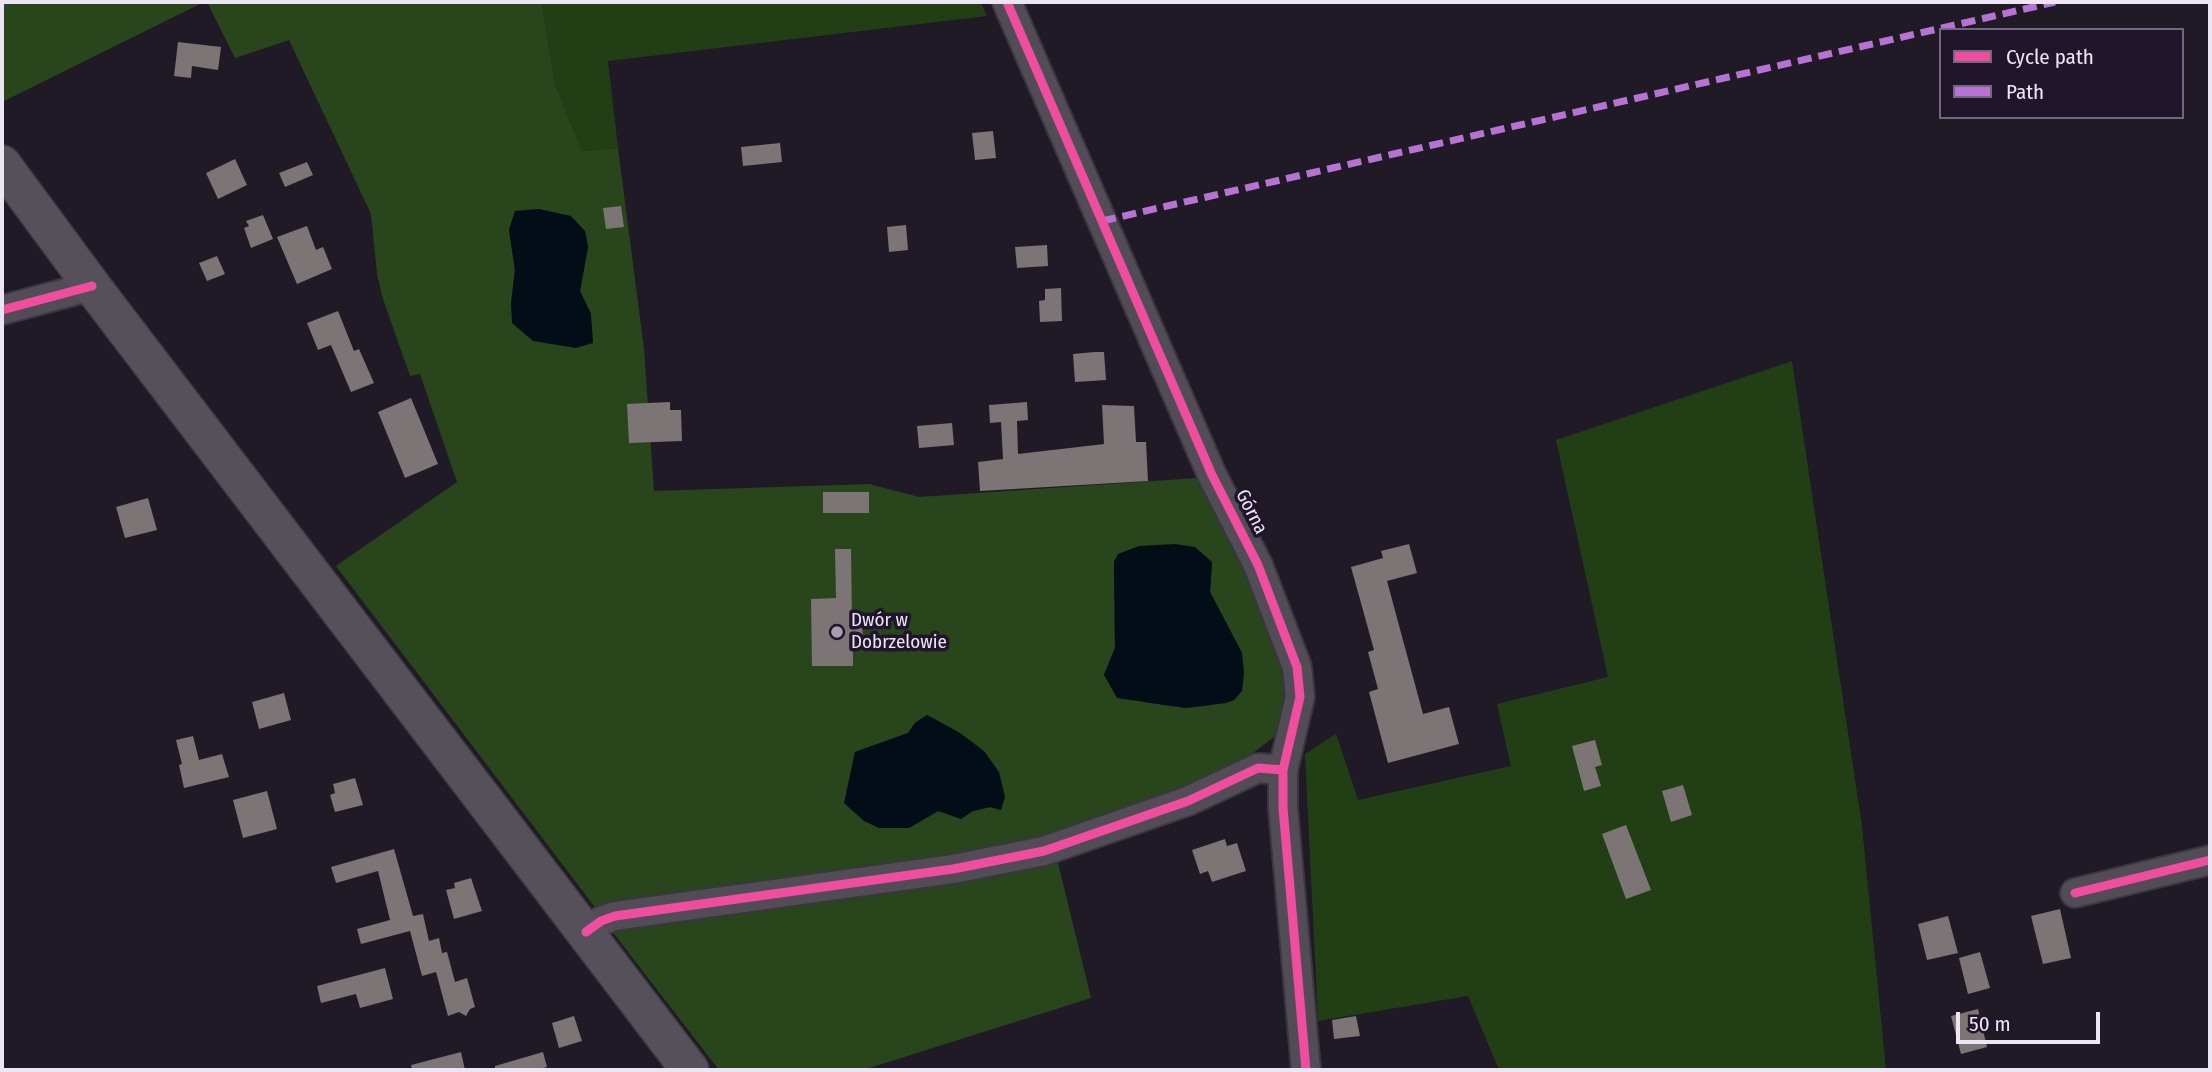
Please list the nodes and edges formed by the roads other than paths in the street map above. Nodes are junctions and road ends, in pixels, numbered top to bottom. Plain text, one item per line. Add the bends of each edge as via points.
1 (1007, 2) edge
2 (2, 164) edge
3 (92, 286) junction
4 (2, 310) edge
5 (1283, 771) junction
6 (2210, 860) edge
7 (2075, 893) dead end
8 (586, 932) junction
9 (690, 1070) edge
10 (1306, 1070) edge

1 - 5 street, Górna via 1212,475 1258,565 1297,667 1300,696
2 - 3 main road
3 - 4 street
3 - 8 main road
5 - 8 street via 1258,768 1188,801 1044,851 953,869 615,916
5 - 10 street, Górna via 1290,911
6 - 7 street
8 - 9 main road

